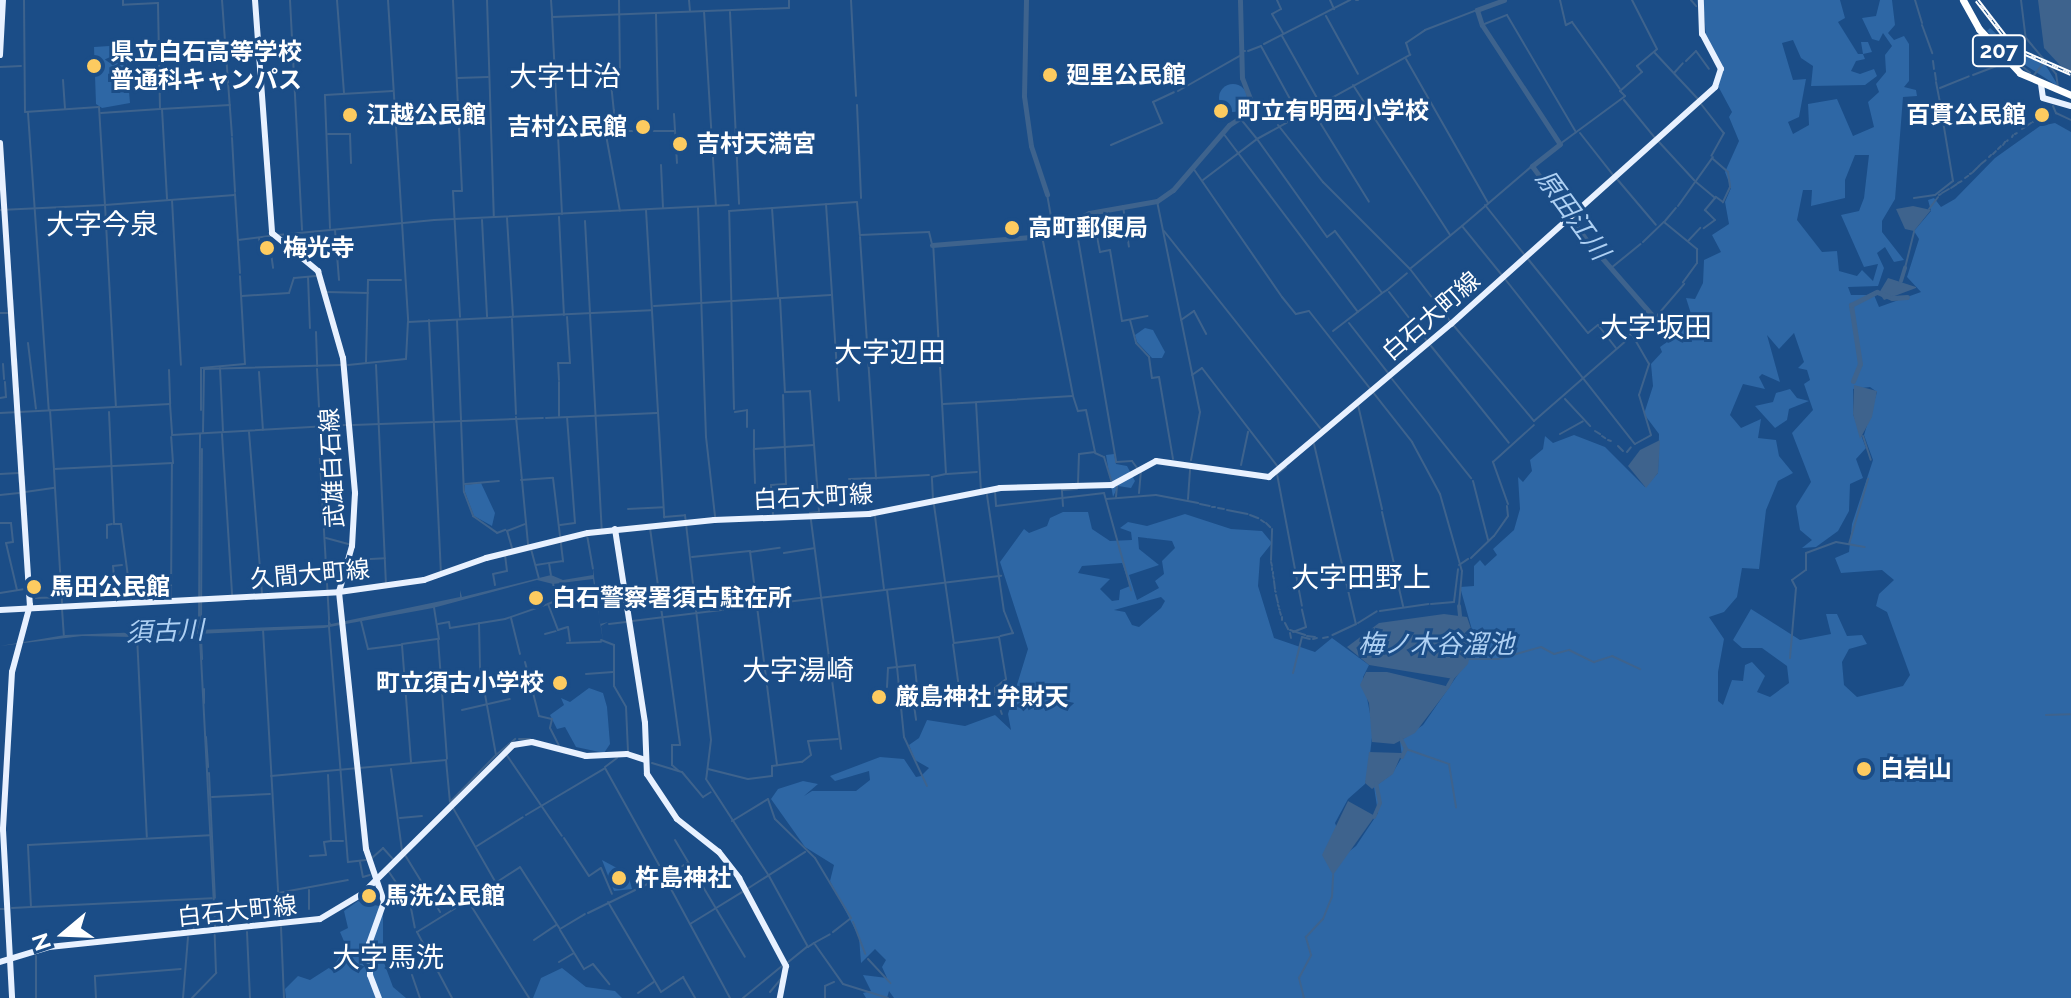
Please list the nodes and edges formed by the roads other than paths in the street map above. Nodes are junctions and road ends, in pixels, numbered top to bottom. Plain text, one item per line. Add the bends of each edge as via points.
1 (3, 0) edge
2 (255, 0) edge
3 (1701, 0) edge
4 (1964, 0) edge
5 (0, 55) edge
6 (2044, 86) junction
7 (2071, 94) edge
8 (2071, 106) edge
9 (0, 143) edge
10 (615, 529) junction
11 (339, 592) junction
12 (30, 605) junction
13 (0, 610) edge
14 (645, 760) junction
15 (375, 882) junction
16 (10, 961) junction
17 (0, 962) edge
18 (12, 998) edge
19 (379, 998) edge
20 (780, 998) edge

1 - 5 main road
2 - 11 main road, 武雄白石線 via 274,236 320,276 344,365 353,540
3 - 10 main road, 白石大町線 via 1702,34 1721,69 1717,84 1269,477 1164,460 1146,464 1125,482 992,490 880,513
4 - 6 highway, 207 via 1984,31
6 - 7 highway, 207
6 - 8 main road via 2047,101
9 - 12 main road
10 - 11 main road, 久間大町線 via 560,539 424,580
10 - 14 main road via 645,723
11 - 12 main road, 久間大町線
11 - 15 main road, 武雄白石線 via 367,859
12 - 13 main road, 久間大町線
12 - 16 main road via 12,672 3,830
14 - 15 main road, 白石大町線 via 518,743
14 - 20 main road via 647,774 670,811 719,852 739,878 786,966
15 - 16 main road, 白石大町線 via 333,914 281,926 49,947
15 - 19 main road, 武雄白石線 via 384,902 369,944 369,966
16 - 17 main road, 白石大町線
16 - 18 main road

